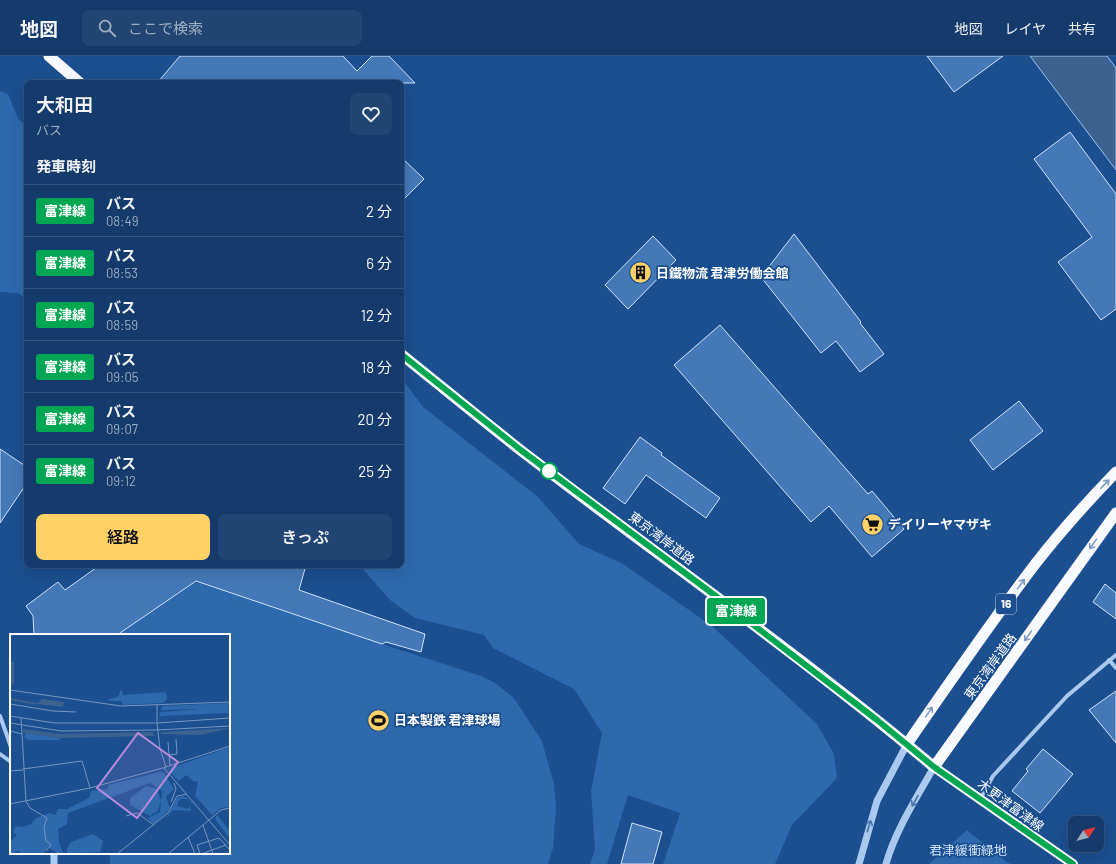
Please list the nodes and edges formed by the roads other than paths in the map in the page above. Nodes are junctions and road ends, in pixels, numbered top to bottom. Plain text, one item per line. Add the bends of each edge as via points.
1 (49, 56) edge
2 (77, 80) edge
3 (404, 356) edge
4 (1116, 472) edge
5 (1115, 517) edge
6 (1116, 655) edge
7 (1109, 660) junction
8 (1116, 668) edge
9 (0, 716) edge
10 (10, 744) edge
11 (907, 744) junction
12 (0, 754) edge
13 (10, 761) edge
14 (934, 767) junction
15 (980, 799) junction
16 (859, 864) edge
17 (886, 864) edge
18 (1073, 864) edge

1 - 2 highway
3 - 11 highway, 東京湾岸道路 via 522,451
11 -> 4 highway, 東京湾岸道路 / 16 via 1036,563
5 -> 14 highway, 東京湾岸道路
6 - 7 street
7 - 8 street
7 - 15 street via 1067,696 994,776
9 - 10 street
11 - 14 highway, 東京湾岸道路
16 -> 11 street via 877,801
12 - 13 street
14 - 15 main road, 木更津富津線
14 -> 17 street via 903,824
15 - 18 main road, 木更津富津線

